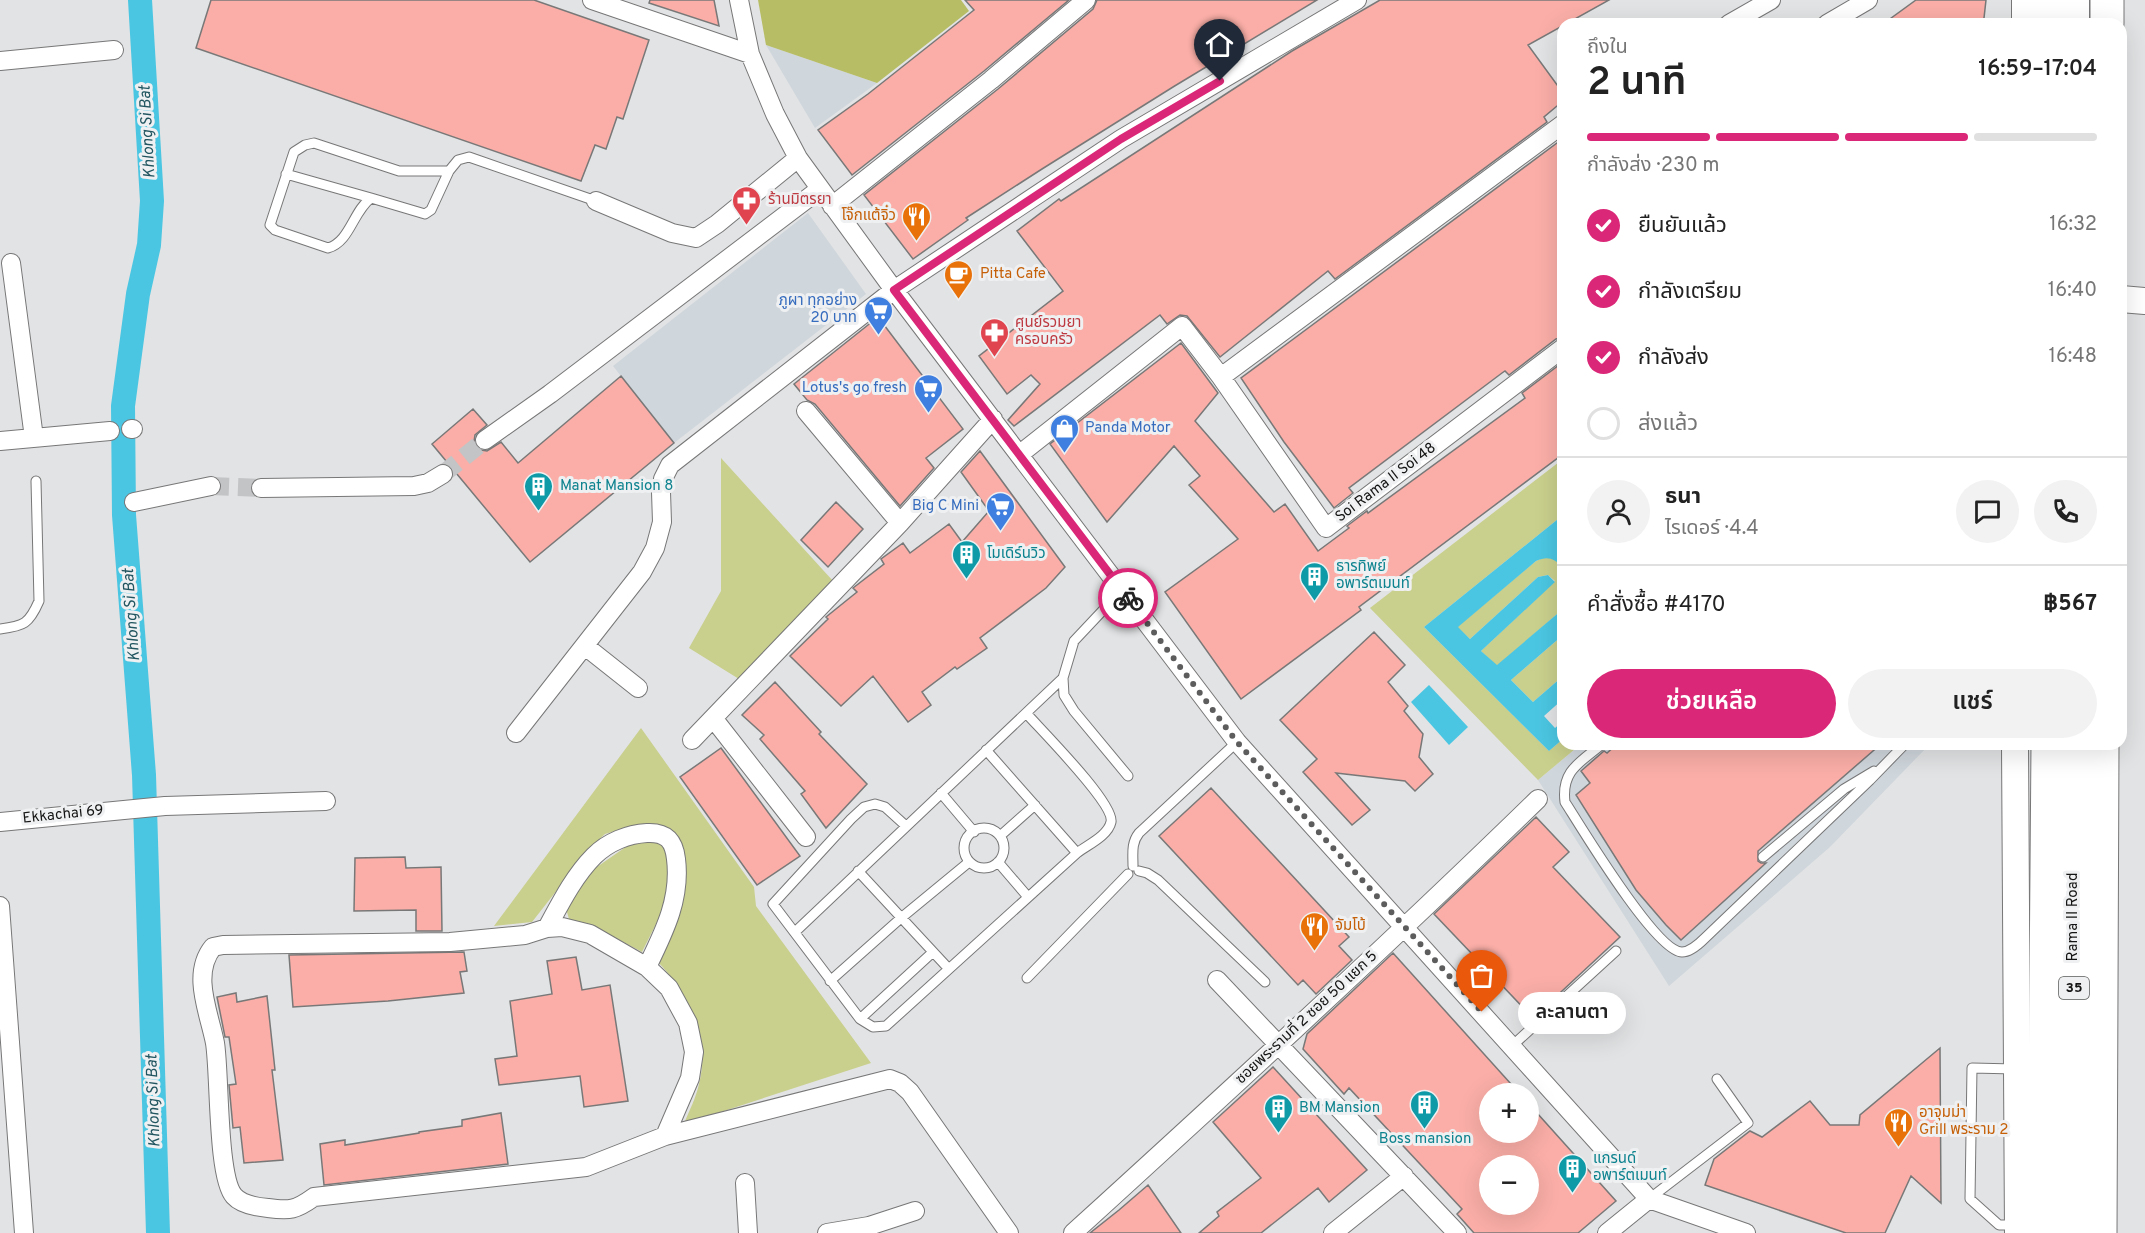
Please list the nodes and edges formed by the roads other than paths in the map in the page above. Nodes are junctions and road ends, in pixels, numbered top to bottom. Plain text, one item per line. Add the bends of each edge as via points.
1 (592, 0) edge
2 (739, 0) edge
3 (1086, 0) edge
4 (1357, 0) edge
5 (1771, 0) edge
6 (1868, 0) edge
7 (2054, 0) edge
8 (2074, 0) edge
9 (2107, 0) edge
10 (2028, 17) edge
11 (1740, 18) edge
12 (1837, 18) edge
13 (2073, 18) edge
14 (2106, 18) edge
15 (114, 50) dead end
16 (750, 54) junction
17 (0, 61) edge
18 (1557, 128) edge
19 (798, 159) junction
20 (449, 171) junction
21 (286, 174) junction
22 (820, 189) junction
23 (371, 198) junction
24 (596, 201) joint
25 (832, 206) junction
26 (11, 263) dead end
27 (894, 290) junction
28 (2127, 300) edge
29 (2145, 301) edge
30 (1557, 353) edge
31 (1221, 377) junction
32 (806, 411) dead end
33 (993, 419) junction
34 (110, 430) dead end
35 (34, 438) junction
36 (485, 440) tunnel mouth
37 (0, 441) edge
38 (1020, 454) junction
39 (443, 474) tunnel mouth
40 (36, 481) dead end
41 (211, 486) tunnel mouth
42 (261, 488) tunnel mouth
43 (134, 502) dead end
44 (900, 523) junction
45 (1122, 590) junction
46 (0, 629) edge
47 (585, 646) junction
48 (1063, 678) junction
49 (639, 688) dead end
50 (1026, 713) junction
51 (713, 718) junction
52 (516, 734) dead end
53 (692, 740) dead end
54 (1237, 742) junction
55 (987, 750) junction
56 (1595, 750) edge
57 (1899, 750) edge
58 (2015, 750) edge
59 (2048, 750) edge
60 (2072, 750) edge
61 (2102, 750) edge
62 (1884, 766) junction
63 (1128, 776) dead end
64 (941, 793) junction
65 (1538, 799) dead end
66 (326, 801) dead end
67 (1035, 805) junction
68 (0, 822) edge
69 (906, 826) junction
70 (974, 831) junction
71 (1000, 836) junction
72 (806, 837) dead end
73 (1077, 853) junction
74 (1763, 857) dead end
75 (969, 862) junction
76 (998, 862) junction
77 (1133, 870) junction
78 (858, 871) junction
79 (1028, 897) junction
80 (0, 906) edge
81 (901, 918) junction
82 (547, 928) junction
83 (1406, 928) junction
84 (795, 932) junction
85 (1616, 951) dead end
86 (933, 952) junction
87 (647, 967) junction
88 (948, 968) junction
89 (1027, 978) dead end
90 (1217, 980) dead end
91 (831, 981) junction
92 (1265, 982) dead end
93 (860, 1019) junction
94 (1280, 1045) junction
95 (1512, 1046) junction
96 (2017, 1069) junction
97 (1717, 1079) dead end
98 (664, 1136) junction
99 (1404, 1176) junction
100 (745, 1183) dead end
101 (1648, 1199) junction
102 (915, 1211) dead end
103 (2026, 1230) edge
104 (24, 1233) edge
105 (748, 1233) edge
106 (827, 1233) edge
107 (1009, 1233) edge
108 (1073, 1233) edge
109 (1333, 1233) edge
110 (1457, 1233) edge
111 (1607, 1233) edge
112 (1746, 1233) edge
113 (2075, 1233) edge
114 (2100, 1233) edge

1 - 16 street
2 - 16 street
3 - 25 street
4 - 27 street via 1121,139
5 - 11 street
6 - 12 street
7 - 10 highway
8 - 13 highway
9 - 14 highway
15 - 17 street
16 - 19 street
18 - 31 street
19 - 22 street
19 - 24 street via 696,238 672,233
20 - 21 lane via 399,171 314,143 294,152
20 - 23 lane via 431,210 425,214
20 - 24 lane via 458,160 469,157
21 - 23 lane
21 - 23 lane via 270,225 328,248 343,238 362,205
22 - 25 street
22 - 36 street
25 - 27 street
26 - 35 street
27 - 33 street
27 - 47 street via 670,465 663,479 662,522 655,548 642,572
28 - 29 main road
30 - 31 street, Soi Rama II Soi 48 via 1326,528
31 - 38 street, Soi Rama II Soi 48 via 1182,326
32 - 44 street
33 - 38 street
33 - 44 street
34 - 35 street
35 - 37 street
38 - 45 street
39 - 42 street via 414,486
40 - 46 lane via 39,601 32,618 20,626
41 - 43 street
44 - 51 street
45 - 48 lane via 1074,641
45 - 54 street
47 - 49 street
47 - 52 street
48 - 50 lane
48 - 63 lane via 1064,695 1074,711
50 - 55 lane
50 - 73 lane via 1099,794 1112,816 1105,833
51 - 53 street
51 - 72 street
54 - 77 lane via 1134,839
54 - 83 street
55 - 64 lane
55 - 67 lane
56 - 62 lane via 1565,778 1565,802 1636,910 1671,949 1682,952 1705,938
57 - 62 lane
58 - 96 main road
59 - 103 highway via 2045,1051
60 - 113 highway, Rama II Road / 35
61 - 114 highway
62 - 74 lane via 1844,789
64 - 69 lane
64 - 70 lane
65 - 83 street, ซอยพระรามที่ 2 ซอย 50 แยก 5
66 - 68 street, Ekkachai 69 via 165,806
67 - 71 lane
67 - 73 lane
69 - 78 lane
69 - 84 lane via 885,807 875,804 864,807 851,819 773,904
70 - 71 lane via 987,828
70 - 75 lane via 964,843
71 - 76 lane via 1005,848
73 - 79 lane
75 - 76 lane via 986,868
75 - 81 lane
76 - 79 lane
77 - 89 lane
77 - 92 lane via 1158,880
78 - 81 lane
78 - 84 lane
79 - 88 lane
80 - 104 street
81 - 86 lane
81 - 91 lane
82 - 87 street via 562,927 590,934
82 - 87 street via 593,856 621,838 660,834 670,839 675,848 677,893
82 - 98 street via 525,935 450,942 213,947 205,956 201,981 215,1045 224,1171 232,1195 263,1208 299,1209 314,1197 586,1167
83 - 94 street, ซอยพระรามที่ 2 ซอย 50 แยก 5
83 - 95 street
84 - 91 lane
85 - 95 lane
86 - 88 lane
86 - 93 lane
87 - 98 street via 669,988 688,1023 694,1052 690,1078
88 - 93 lane via 886,1026 873,1027
90 - 94 street
91 - 93 lane
94 - 99 street
94 - 108 street, ซอยพระรามที่ 2 ซอย 50 แยก 5
95 - 101 street
96 - 103 main road
96 - 103 lane via 1972,1068 1970,1199 1999,1225
97 - 101 lane via 1748,1123
98 - 107 street via 890,1079 910,1092
99 - 109 street
99 - 110 street
100 - 105 street
101 - 111 street
101 - 112 street
102 - 106 street via 869,1226

